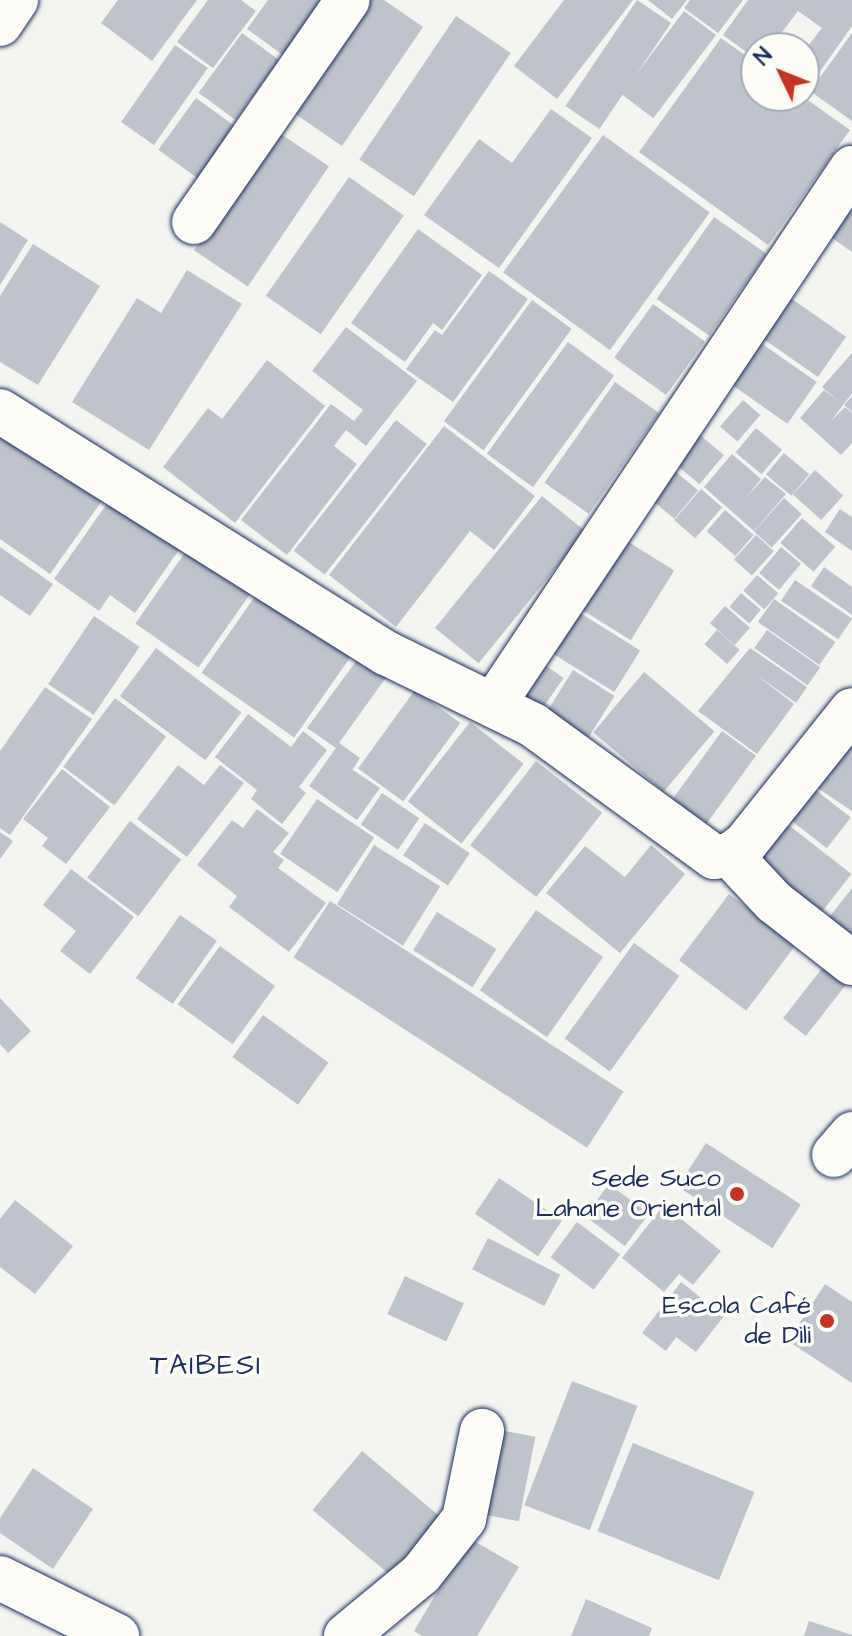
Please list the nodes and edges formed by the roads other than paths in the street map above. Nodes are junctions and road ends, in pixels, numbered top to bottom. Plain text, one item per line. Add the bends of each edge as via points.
1 (16, 0) edge
2 (348, 0) edge
3 (0, 24) edge
4 (852, 168) edge
5 (194, 222) dead end
6 (0, 411) edge
7 (493, 705) junction
8 (852, 710) edge
9 (730, 855) junction
10 (852, 963) edge
11 (482, 1431) dead end
12 (0, 1578) edge
13 (110, 1634) edge
14 (346, 1636) edge

1 - 3 street
2 - 5 street
4 - 7 street
6 - 7 street via 386,653
7 - 9 street via 533,725 714,857
8 - 9 street via 745,844
9 - 10 street via 774,902
11 - 14 street via 464,1519 421,1574
12 - 13 street

